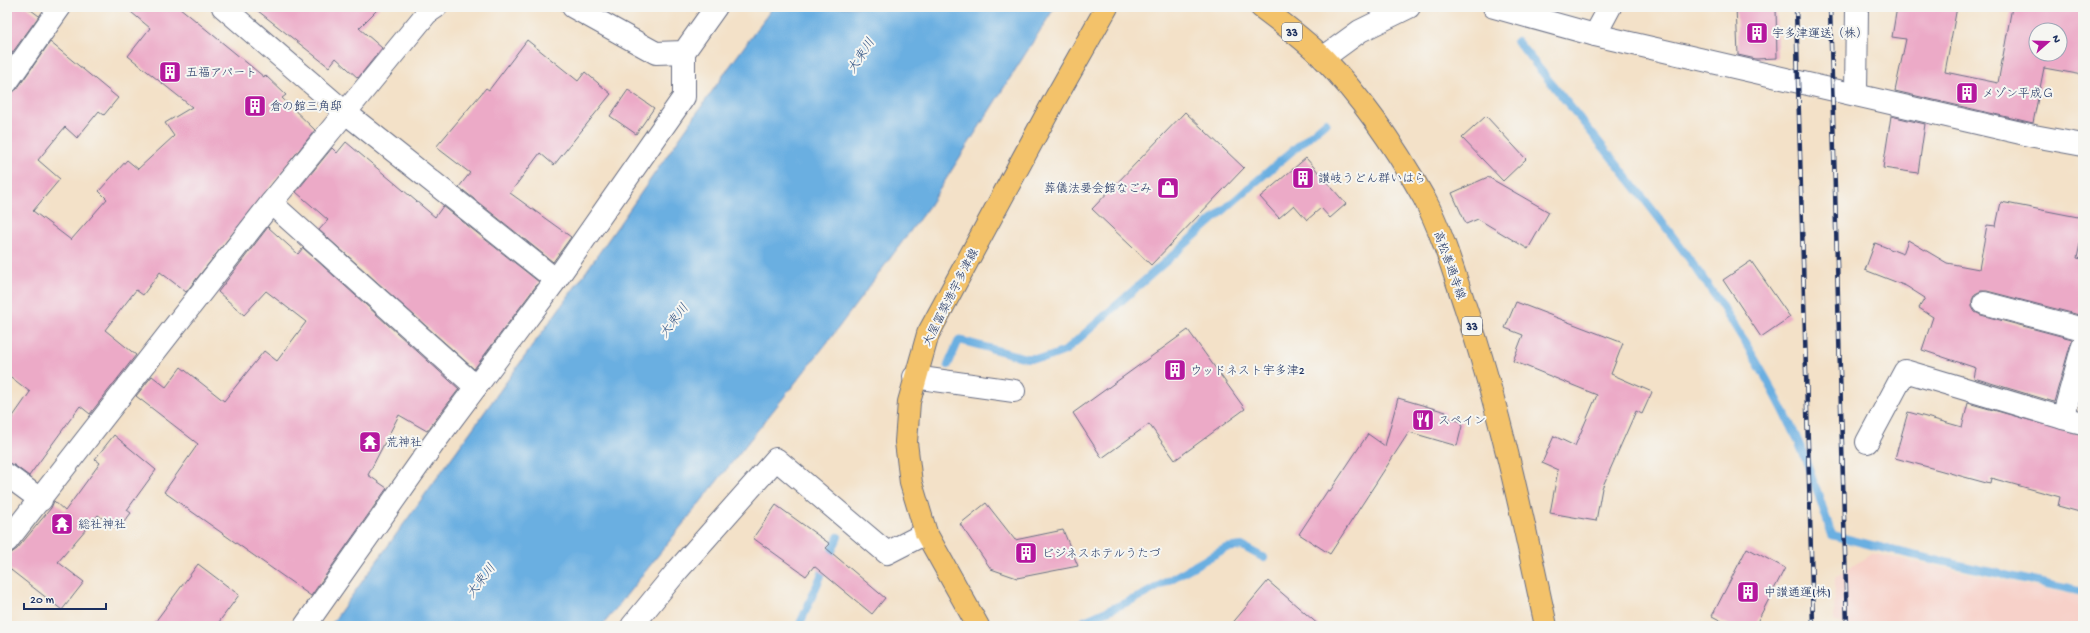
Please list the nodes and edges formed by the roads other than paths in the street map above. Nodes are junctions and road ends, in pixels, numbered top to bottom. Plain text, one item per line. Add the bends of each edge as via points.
1 (60, 7) edge
2 (223, 7) edge
3 (573, 7) edge
4 (716, 7) edge
5 (1107, 7) edge
6 (1261, 7) edge
7 (1409, 7) edge
8 (1494, 7) edge
9 (1610, 7) edge
10 (1857, 7) edge
11 (427, 9) edge
12 (1595, 35) junction
13 (684, 52) junction
14 (1323, 58) junction
15 (7, 82) edge
16 (1856, 94) junction
17 (346, 113) junction
18 (2083, 145) edge
19 (271, 203) junction
20 (556, 280) junction
21 (1984, 303) dead end
22 (2083, 329) edge
23 (2083, 345) edge
24 (914, 377) junction
25 (476, 387) junction
26 (1014, 391) dead end
27 (2073, 420) edge
28 (1867, 442) dead end
29 (7, 475) edge
30 (41, 500) junction
31 (926, 533) junction
32 (7, 541) edge
33 (305, 626) edge
34 (632, 626) edge
35 (978, 626) edge
36 (1546, 626) edge

1 - 15 street
2 - 17 street
3 - 13 street via 656,53
4 - 13 street
5 - 24 main road, 大屋冨築港宇多津線 via 928,334
6 - 14 main road, 高松善通寺線 / 33
7 - 14 street via 1360,31
8 - 12 street
9 - 12 street
10 - 16 street
11 - 17 street
12 - 16 street
13 - 20 street via 684,97
14 - 36 main road, 高松善通寺線 / 33 via 1365,108 1390,143 1424,199 1449,256 1478,344 1496,410
16 - 18 street
17 - 19 street
17 - 20 street
19 - 25 street
19 - 30 street
20 - 25 street
21 - 22 street
23 - 27 street
24 - 26 street
24 - 31 main road, 大屋冨築港宇多津線 via 906,442 911,483
25 - 33 street
27 - 28 street via 1905,371
29 - 30 street
30 - 32 street
31 - 34 street via 887,552 776,459
31 - 35 main road, 大屋冨築港宇多津線

